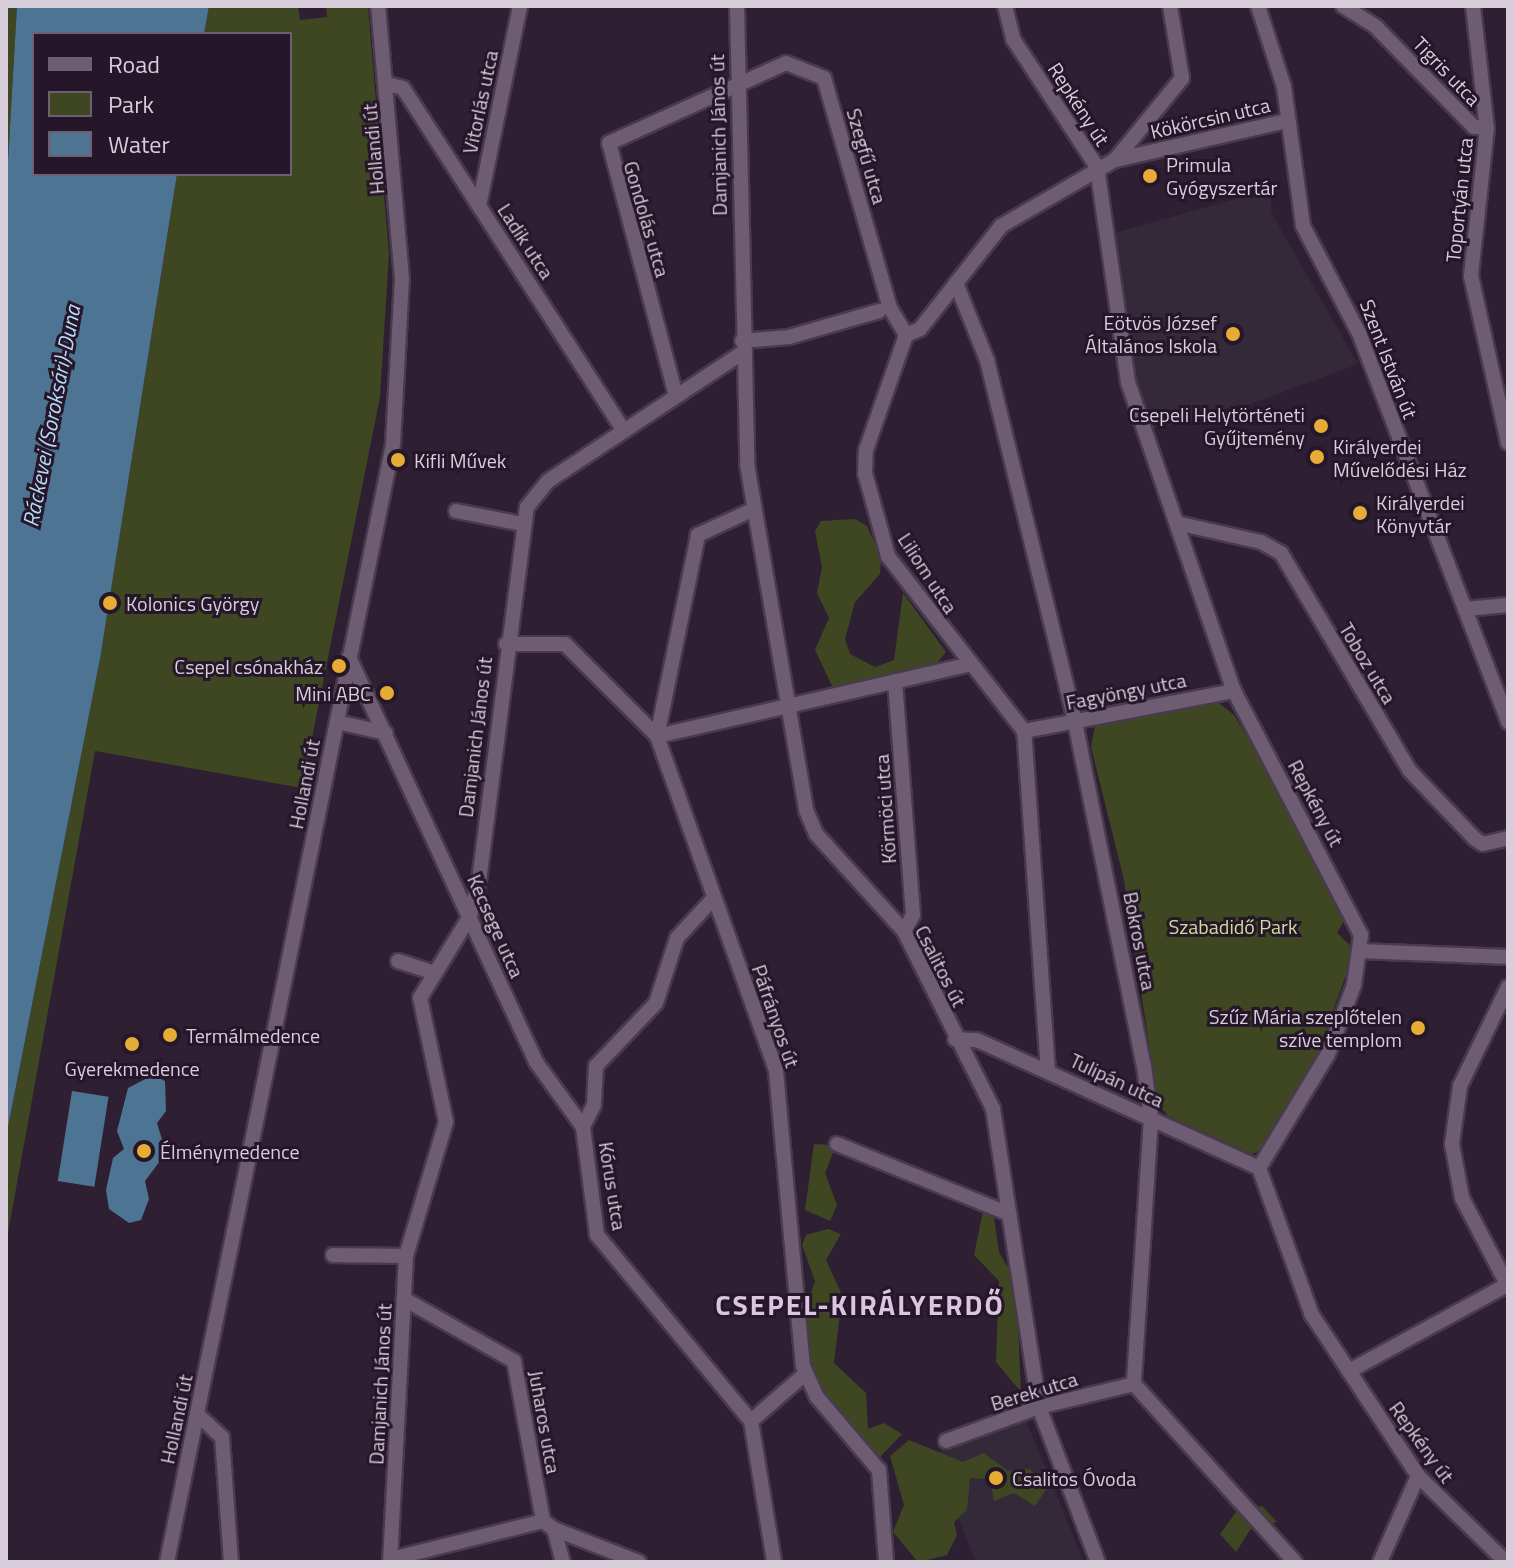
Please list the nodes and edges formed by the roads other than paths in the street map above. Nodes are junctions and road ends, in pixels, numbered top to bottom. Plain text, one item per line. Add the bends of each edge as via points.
1 (378, 6) edge
2 (520, 6) edge
3 (737, 6) edge
4 (1005, 6) edge
5 (1170, 6) edge
6 (1258, 6) edge
7 (1343, 6) edge
8 (1473, 6) edge
9 (387, 84) junction
10 (736, 86) junction
11 (1286, 121) junction
12 (1487, 128) junction
13 (1115, 160) junction
14 (1097, 167) junction
15 (479, 206) junction
16 (956, 283) junction
17 (879, 311) dead end
18 (906, 335) junction
19 (742, 347) junction
20 (676, 396) junction
21 (623, 430) junction
22 (1508, 443) edge
23 (752, 510) junction
24 (456, 511) dead end
25 (522, 524) junction
26 (1181, 524) junction
27 (1508, 605) edge
28 (1465, 609) junction
29 (506, 644) junction
30 (349, 657) junction
31 (966, 665) junction
32 (895, 681) junction
33 (1234, 691) junction
34 (784, 703) junction
35 (337, 722) junction
36 (1075, 722) junction
37 (1508, 722) edge
38 (1024, 731) junction
39 (386, 733) junction
40 (657, 736) junction
41 (1508, 838) edge
42 (711, 901) junction
43 (470, 916) junction
44 (904, 931) junction
45 (1360, 951) junction
46 (1508, 957) edge
47 (398, 961) dead end
48 (431, 972) junction
49 (1508, 987) edge
50 (955, 1039) junction
51 (1048, 1071) junction
52 (1151, 1118) junction
53 (583, 1127) junction
54 (837, 1144) dead end
55 (1259, 1168) junction
56 (1009, 1214) junction
57 (333, 1255) dead end
58 (406, 1256) junction
59 (1508, 1286) edge
60 (404, 1299) junction
61 (1349, 1371) junction
62 (805, 1374) junction
63 (1134, 1384) junction
64 (1039, 1407) junction
65 (197, 1414) junction
66 (751, 1421) junction
67 (946, 1441) dead end
68 (1418, 1476) junction
69 (548, 1525) junction
70 (390, 1560) edge
71 (167, 1562) edge
72 (231, 1562) edge
73 (563, 1562) edge
74 (639, 1562) edge
75 (774, 1562) edge
76 (886, 1562) edge
77 (1098, 1562) edge
78 (1295, 1562) edge
79 (1380, 1562) edge
80 (1506, 1562) edge

1 - 9 street, Hollandi út
2 - 15 street, Vitorlás utca
3 - 10 street, Damjanich János út
4 - 14 street, Repkény út via 1013,39
5 - 13 street via 1182,78
6 - 11 street, Szent István út
7 - 12 street, Tigris utca via 1376,27 1474,127
8 - 12 street, Toportyán utca
9 - 15 street, Ladik utca via 403,88
9 - 30 street, Hollandi út via 401,238 400,377
10 - 18 street, Szegfű utca via 786,63 824,78 890,308
10 - 19 street, Damjanich János út
10 - 20 street, Gondolás utca via 609,143
11 - 13 street, Kökörcsin utca
11 - 28 street, Szent István út via 1303,226 1359,333
12 - 22 street, Toportyán utca via 1471,276
13 - 14 street, Kökörcsin utca
14 - 16 street via 1001,226
14 - 26 street, Repkény út via 1128,382
15 - 21 street, Ladik utca
16 - 18 street via 920,329
16 - 36 street, Bokros utca via 987,360
17 - 19 street
18 - 31 street, Liliom utca via 865,473 888,556
19 - 20 street, Damjanich János út
19 - 23 street, Csalitos út
20 - 21 street, Damjanich János út
21 - 25 street, Damjanich János út via 539,488
23 - 34 street, Csalitos út
23 - 40 street, Páfrányos út via 698,535
24 - 25 street
25 - 29 street, Damjanich János út
26 - 33 street, Repkény út
26 - 41 street, Toboz utca via 1261,542 1281,553 1410,771 1475,839 1483,844
27 - 28 street
28 - 37 street, Szent István út
29 - 40 street via 565,644
29 - 43 street, Damjanich János út
30 - 35 street, Hollandi út
30 - 39 street, Kecsege utca
31 - 32 street
31 - 38 street, Liliom utca
32 - 34 street
32 - 44 street, Körmöci utca via 913,915
33 - 36 street, Fagyöngy utca
33 - 45 street, Repkény út via 1356,920
34 - 40 street
34 - 44 street, Csalitos út via 810,824
35 - 39 street
35 - 65 street, Hollandi út
36 - 38 street, Fagyöngy utca
36 - 52 street, Bokros utca
38 - 51 street
39 - 43 street, Kecsege utca
40 - 42 street, Páfrányos út
42 - 53 street, Kórus utca via 677,938 656,1003 596,1066 594,1105
42 - 62 street, Páfrányos út via 776,1071
43 - 48 street, Damjanich János út
43 - 53 street, Kecsege utca via 536,1062
44 - 50 street, Csalitos út
45 - 46 street
45 - 55 street, Repkény út via 1328,1054
47 - 48 street
48 - 58 street, Damjanich János út via 420,998 446,1122
49 - 59 street via 1460,1086 1452,1144 1462,1198
50 - 51 street, Tulipán utca via 977,1040
50 - 56 street, Csalitos út via 993,1109
51 - 52 street, Tulipán utca
52 - 55 street, Tulipán utca
52 - 63 street, Bokros utca
53 - 66 street, Kórus utca via 597,1235
54 - 56 street
55 - 61 street, Repkény út via 1304,1299
56 - 64 street, Csalitos út
57 - 58 street
58 - 60 street, Damjanich János út
59 - 61 street
60 - 69 street, Juharos utca via 514,1361
60 - 70 street, Damjanich János út
61 - 68 street, Repkény út
62 - 66 street
62 - 76 street via 879,1470
63 - 64 street, Berek utca
63 - 78 street
64 - 67 street, Berek utca
64 - 77 street, Csalitos út
65 - 71 street, Hollandi út
65 - 72 street via 222,1437
66 - 75 street
68 - 79 street
68 - 80 street, Repkény út
69 - 70 street
69 - 73 street, Juharos utca
69 - 74 street

